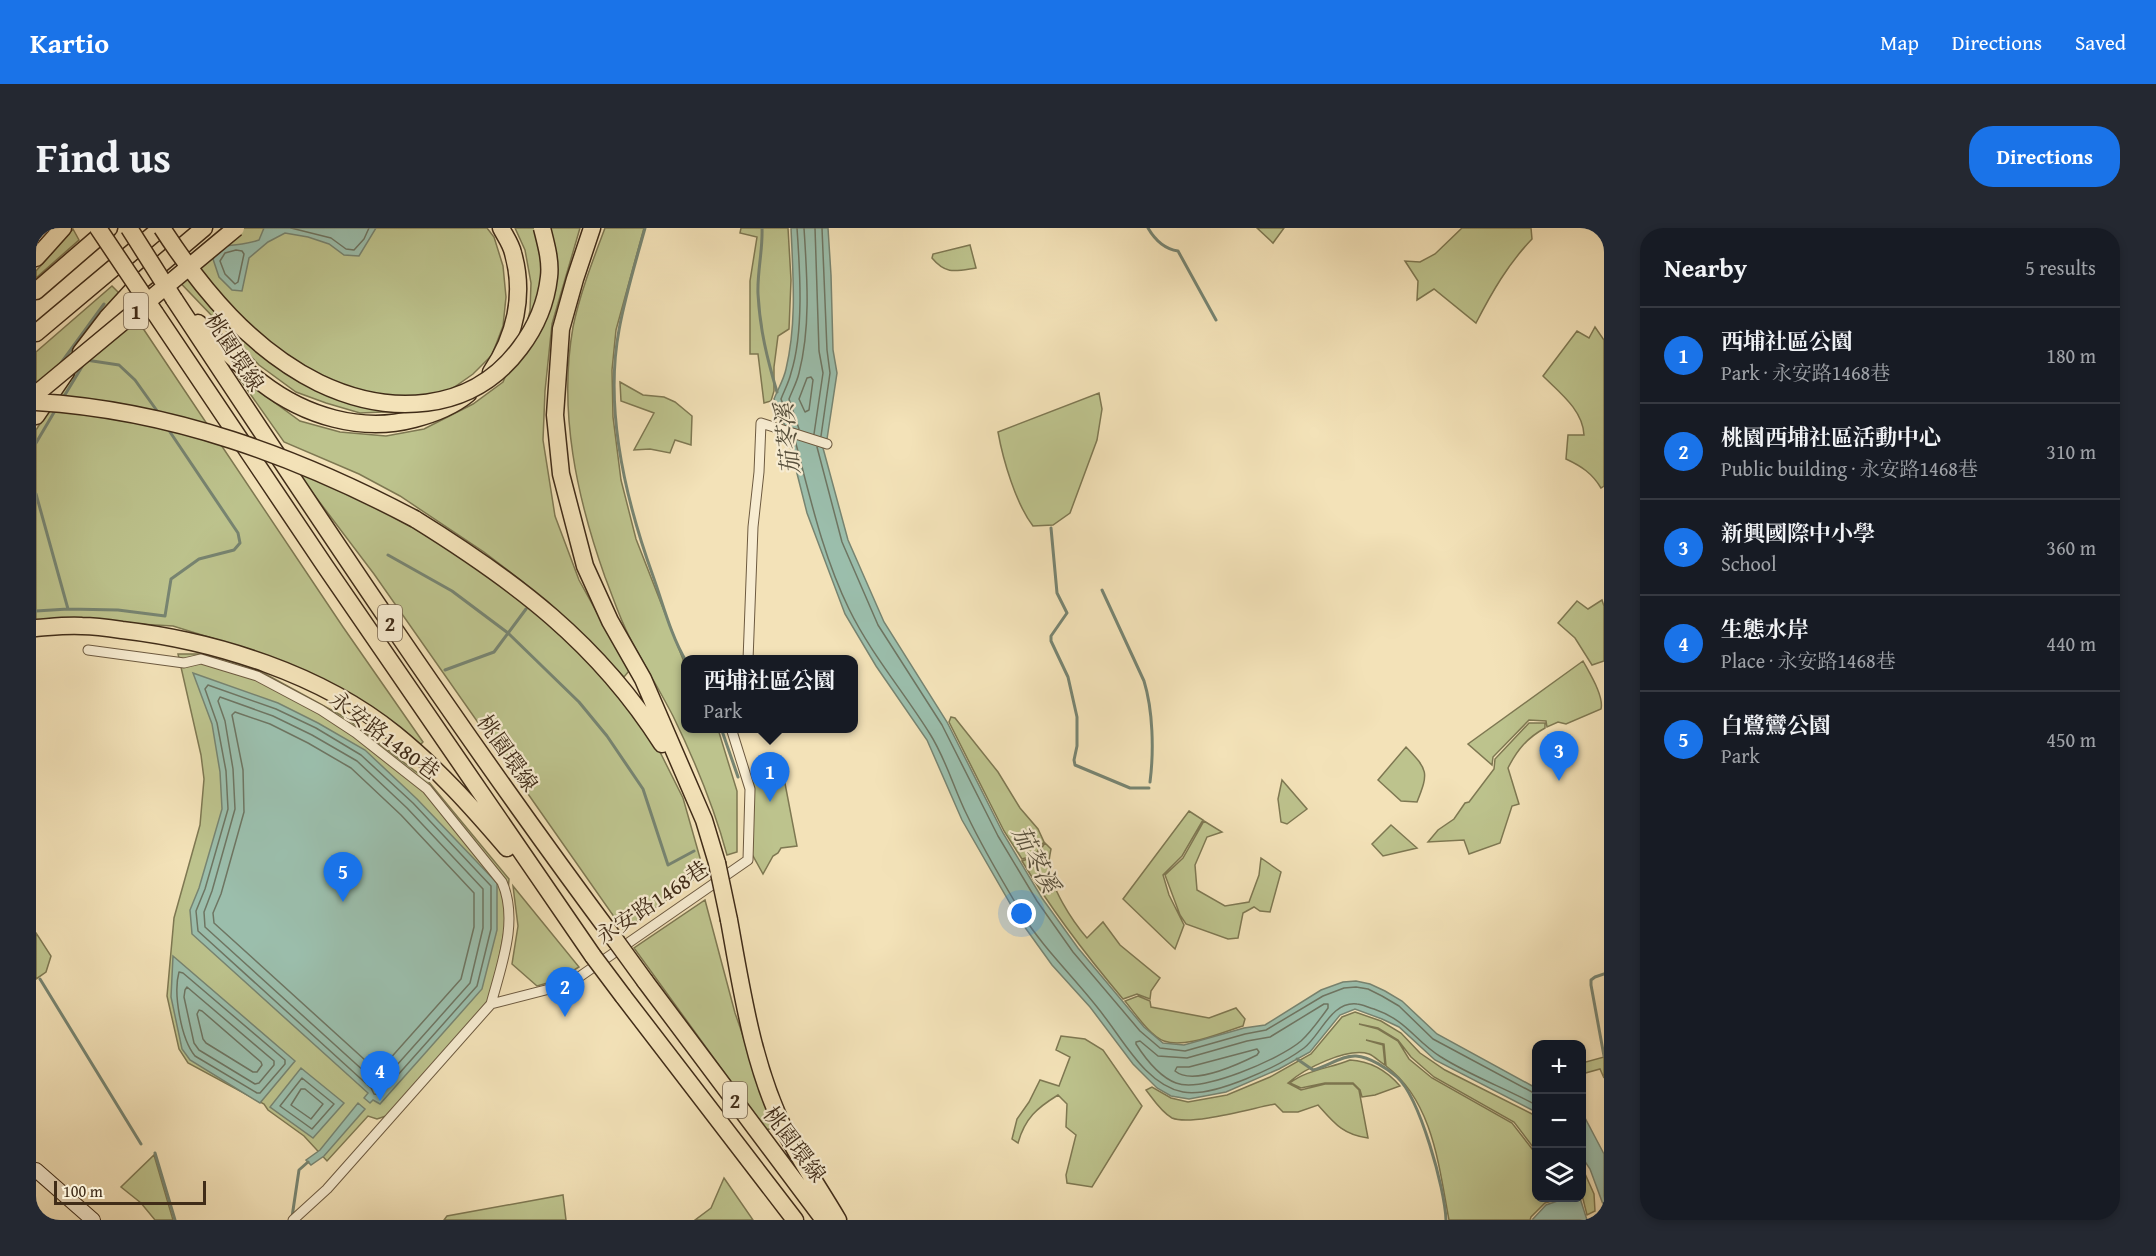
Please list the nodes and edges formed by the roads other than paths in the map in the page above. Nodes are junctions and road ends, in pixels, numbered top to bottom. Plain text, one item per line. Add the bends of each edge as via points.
1 (63, 228) edge
2 (98, 228) edge
3 (109, 228) edge
4 (129, 228) edge
5 (161, 228) edge
6 (204, 228) edge
7 (236, 228) edge
8 (501, 228) edge
9 (542, 228) edge
10 (592, 228) edge
11 (36, 258) edge
12 (36, 291) edge
13 (174, 299) junction
14 (36, 333) edge
15 (36, 394) edge
16 (36, 402) edge
17 (36, 416) edge
18 (827, 444) dead end
19 (36, 627) edge
20 (88, 650) dead end
21 (748, 655) edge
22 (732, 733) edge
23 (688, 786) junction
24 (558, 906) junction
25 (490, 1004) junction
26 (36, 1170) edge
27 (93, 1220) edge
28 (293, 1220) edge
29 (795, 1220) edge
30 (824, 1220) edge
31 (838, 1220) edge

1 - 11 highway
2 - 24 highway, 桃園環線 / 2, bridge
3 - 12 highway
4 - 13 highway, 2, bridge
5 - 9 highway, bridge via 206,291 231,318 295,370 344,394 375,402 423,404 470,391 489,380 512,360 535,328 549,276
5 - 14 highway, 1
6 - 17 highway via 140,282 107,318
7 - 15 highway, 1, bridge
8 - 13 highway via 513,252 519,301 513,331 502,356 487,378 461,400 438,413 400,423 338,421 286,399 262,384
10 - 23 highway via 561,329 555,415 561,474 585,566 643,679
13 - 30 highway, 桃園環線 / 2, bridge via 454,716
16 - 23 highway, bridge via 122,412 248,444 306,465 415,519 505,578 580,642 640,710
18 - 21 street via 761,423
19 - 24 highway via 83,626 158,634 215,646 318,687 380,723 436,770
20 - 25 street, 永安路1480巷 via 184,663 201,659 257,676 356,733 428,789 502,882 508,895 510,921
22 - 25 street, 永安路1468巷 via 750,789 748,860 569,984
23 - 31 highway, bridge via 717,862 743,998 768,1090 787,1133
24 - 29 highway, 桃園環線 / 2, bridge
25 - 28 street via 327,1189
26 - 27 main road

